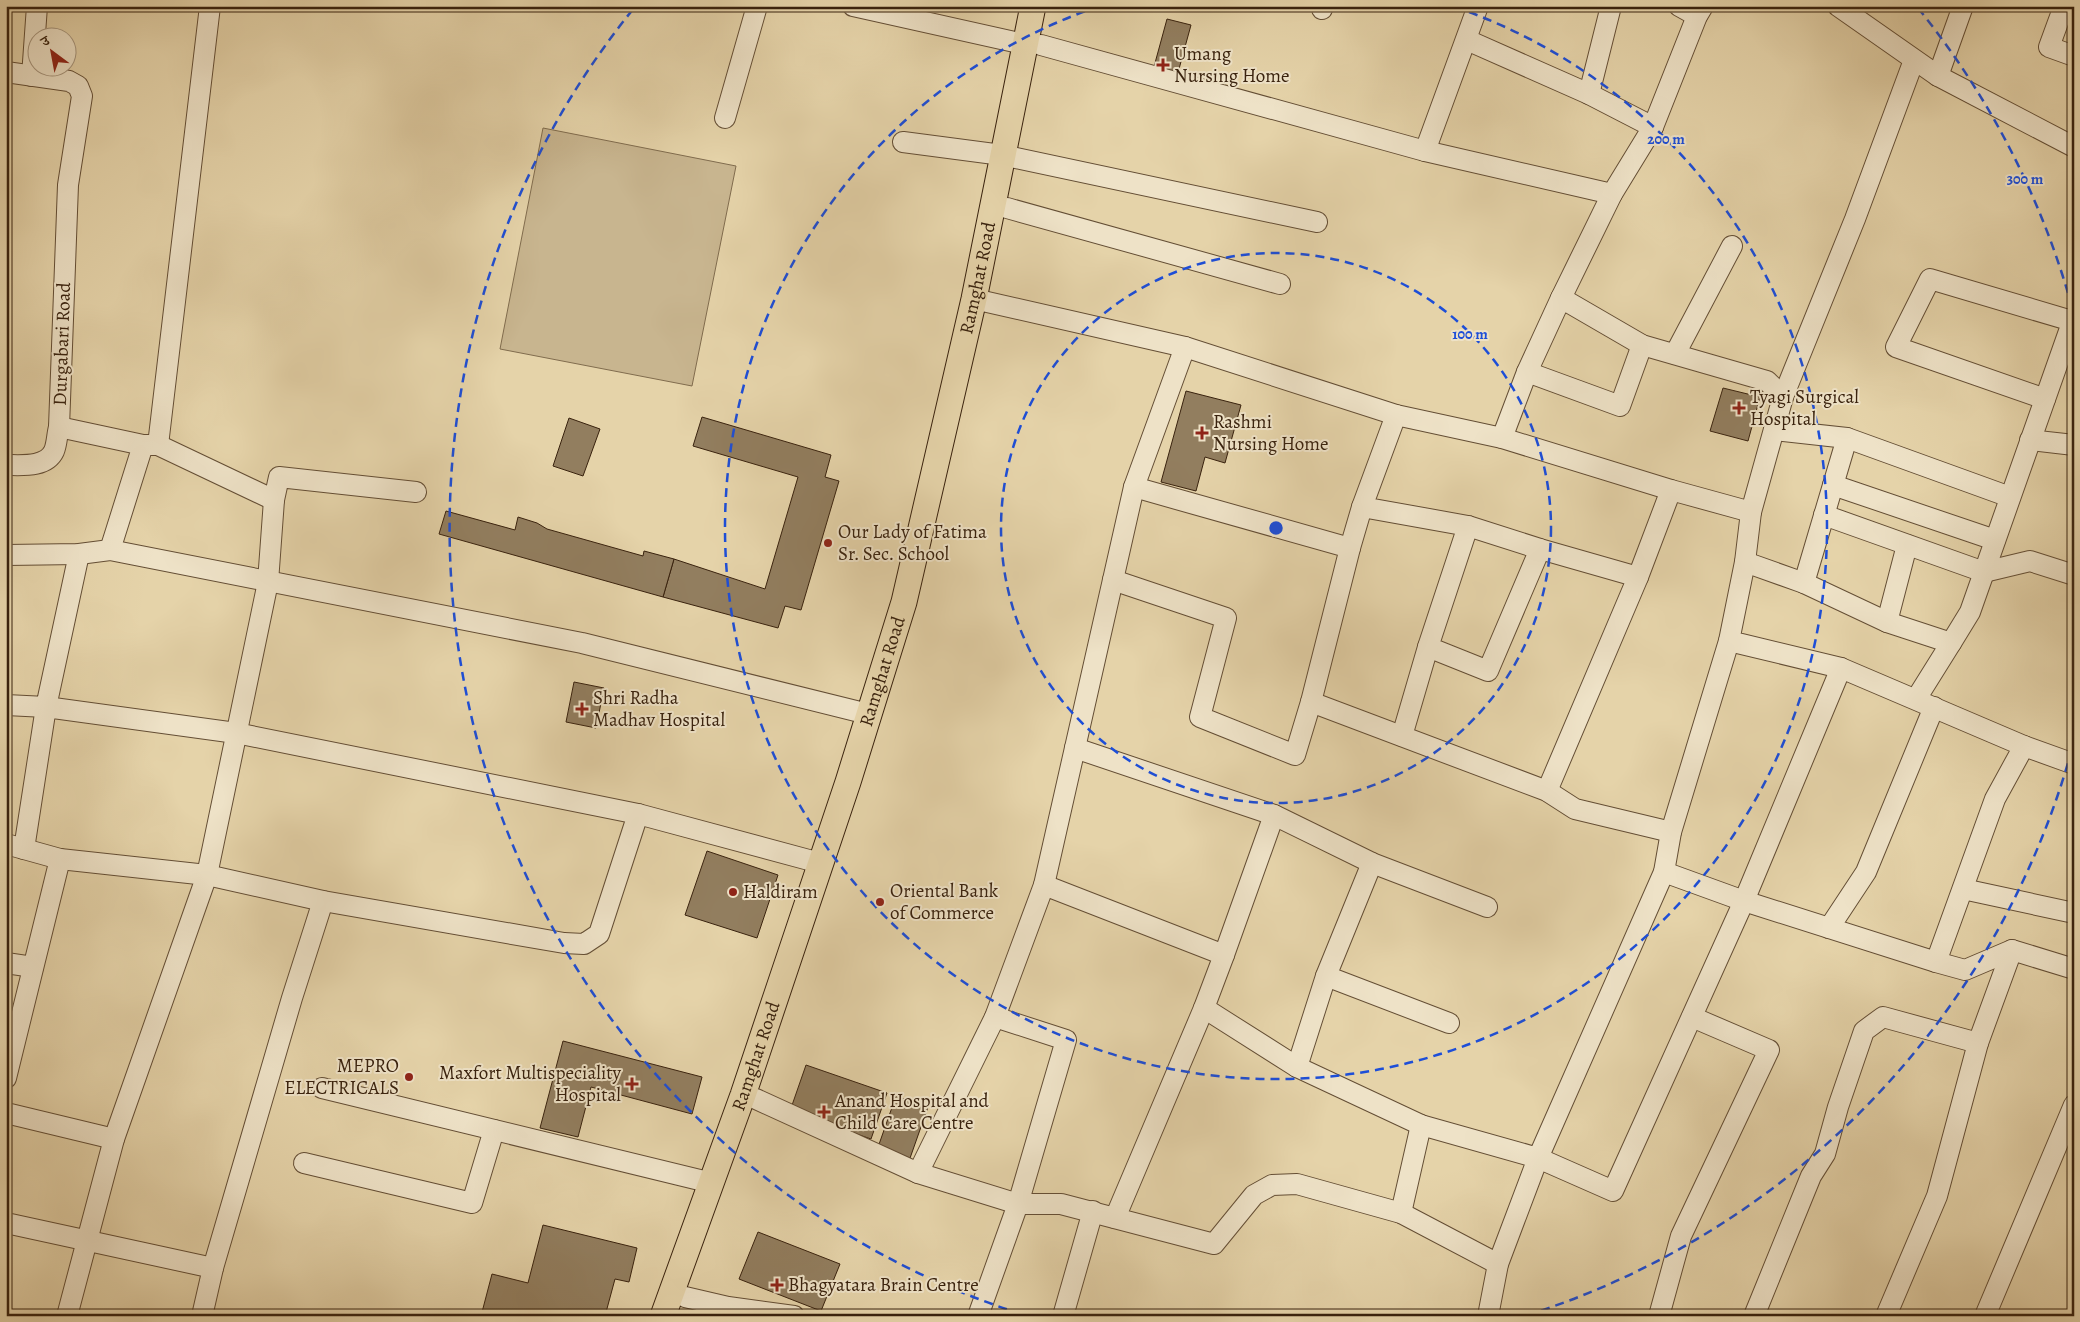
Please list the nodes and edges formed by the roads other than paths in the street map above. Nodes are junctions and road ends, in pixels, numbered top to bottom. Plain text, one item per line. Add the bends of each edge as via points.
1 (36, 6) edge
2 (210, 6) edge
3 (757, 6) edge
4 (853, 6) edge
5 (1033, 6) edge
6 (1049, 6) edge
7 (1478, 6) edge
8 (1611, 6) edge
9 (1679, 6) edge
10 (1838, 6) edge
11 (1963, 6) edge
12 (2064, 6) edge
13 (1700, 11) edge
14 (35, 28) edge
15 (1467, 40) junction
16 (1032, 45) junction
17 (2074, 56) edge
18 (1914, 60) junction
19 (6, 72) edge
20 (28, 75) edge
21 (1938, 76) junction
22 (47, 78) edge
23 (1589, 94) junction
24 (725, 118) dead end
25 (1653, 127) junction
26 (903, 142) dead end
27 (2074, 147) edge
28 (1425, 151) junction
29 (1010, 157) junction
30 (1612, 194) junction
31 (1007, 208) junction
32 (1317, 222) dead end
33 (1732, 246) dead end
34 (1280, 284) dead end
35 (1562, 298) junction
36 (981, 301) junction
37 (2073, 319) edge
38 (1642, 345) junction
39 (1185, 347) junction
40 (1675, 354) junction
41 (1527, 372) junction
42 (1783, 397) junction
43 (2045, 399) junction
44 (1396, 415) junction
45 (59, 427) junction
46 (1774, 430) junction
47 (1502, 438) junction
48 (1847, 438) junction
49 (2030, 440) junction
50 (151, 445) junction
51 (2074, 445) edge
52 (6, 465) edge
53 (1833, 485) junction
54 (1134, 486) junction
55 (1671, 490) junction
56 (416, 492) dead end
57 (2010, 497) junction
58 (274, 500) junction
59 (1362, 506) junction
60 (1751, 512) junction
61 (1824, 515) junction
62 (1468, 526) junction
63 (1995, 540) junction
64 (1907, 545) junction
65 (1350, 548) junction
66 (1540, 549) junction
67 (110, 550) junction
68 (79, 554) junction
69 (6, 555) edge
70 (1745, 562) junction
71 (1984, 572) junction
72 (2074, 575) edge
73 (1638, 577) junction
74 (1113, 580) junction
75 (268, 582) junction
76 (1804, 583) junction
77 (1888, 622) junction
78 (1729, 641) junction
79 (1951, 643) junction
80 (1428, 647) junction
81 (1841, 668) junction
82 (1311, 702) junction
83 (1925, 703) junction
84 (6, 705) edge
85 (46, 706) junction
86 (868, 714) junction
87 (236, 733) junction
88 (1402, 736) junction
89 (2024, 746) junction
90 (1075, 748) junction
91 (2074, 764) edge
92 (1547, 791) junction
93 (638, 814) junction
94 (1274, 815) junction
95 (1671, 832) junction
96 (15, 847) edge
97 (60, 859) junction
98 (820, 863) junction
99 (1372, 863) junction
100 (1664, 872) junction
101 (207, 875) junction
102 (1044, 885) junction
103 (1963, 889) junction
104 (323, 901) junction
105 (1744, 901) junction
106 (1487, 907) dead end
107 (2074, 913) edge
108 (1829, 928) junction
109 (1945, 938) junction
110 (2012, 950) junction
111 (1224, 955) junction
112 (1936, 962) junction
113 (6, 963) edge
114 (34, 967) junction
115 (1965, 970) junction
116 (2074, 970) edge
117 (1326, 976) junction
118 (1204, 1008) junction
119 (995, 1017) junction
120 (1692, 1017) junction
121 (1449, 1024) dead end
122 (1978, 1043) junction
123 (1297, 1067) junction
124 (6, 1078) edge
125 (322, 1088) dead end
126 (756, 1100) junction
127 (2074, 1105) edge
128 (6, 1113) edge
129 (1421, 1125) junction
130 (494, 1130) junction
131 (114, 1139) junction
132 (1538, 1158) junction
133 (304, 1163) dead end
134 (918, 1173) junction
135 (712, 1183) junction
136 (1018, 1204) junction
137 (1092, 1211) junction
138 (1402, 1213) junction
139 (1115, 1218) junction
140 (6, 1223) edge
141 (88, 1241) junction
142 (1498, 1264) junction
143 (213, 1268) junction
144 (682, 1306) edge
145 (67, 1316) edge
146 (202, 1316) edge
147 (663, 1316) edge
148 (794, 1316) edge
149 (978, 1316) edge
150 (1063, 1316) edge
151 (1488, 1316) edge
152 (1659, 1316) edge
153 (1754, 1316) edge
154 (1886, 1316) edge
155 (1985, 1316) edge

1 - 14 street
2 - 50 street
3 - 24 street
4 - 16 street
5 - 16 main road, Ramghat Road
6 - 16 main road, Ramghat Road
7 - 15 street
8 - 23 street
9 - 13 street
10 - 18 street
11 - 21 street
12 - 17 street via 2049,47
13 - 25 street
15 - 23 street
15 - 28 street
16 - 28 street
16 - 29 main road, Ramghat Road
18 - 21 street
18 - 42 street via 1855,219
19 - 20 street, Durgabari Road
21 - 27 street
22 - 45 street, Durgabari Road via 69,81 78,86 82,96 68,185
23 - 25 street
25 - 30 street
26 - 29 street
28 - 30 street
29 - 31 main road, Ramghat Road
29 - 32 street
29 - 36 main road, Ramghat Road
30 - 35 street
31 - 34 street
31 - 36 main road, Ramghat Road
33 - 40 street
35 - 38 street
35 - 41 street
36 - 39 street
36 - 86 main road, Ramghat Road via 904,602
36 - 126 main road, Ramghat Road via 917,605 861,786
37 - 43 street
37 - 43 street via 1930,279 1896,347
38 - 40 street
38 - 41 street via 1620,406
39 - 44 street
39 - 54 street
40 - 42 street via 1767,381
41 - 47 street
42 - 46 street
43 - 49 street
44 - 47 street
44 - 59 street
45 - 50 street
45 - 52 street, Durgabari Road via 54,452 43,462
46 - 48 street
46 - 60 street
47 - 55 street
48 - 53 street
48 - 57 street
49 - 51 street
49 - 57 street
50 - 58 street
50 - 67 street
53 - 61 street
53 - 63 street
54 - 65 street
54 - 74 street
55 - 60 street
55 - 73 street
56 - 58 street via 280,477
57 - 63 street
58 - 75 street
59 - 62 street
59 - 65 street
60 - 70 street
61 - 64 street
61 - 76 street
62 - 66 street
62 - 80 street
63 - 71 street
64 - 71 street
64 - 77 street
65 - 82 street
66 - 73 street
66 - 80 street via 1488,671
67 - 68 street
67 - 75 street
68 - 69 street
68 - 85 street
70 - 76 street
70 - 78 street
71 - 72 street via 2030,561
71 - 79 street via 1970,612
73 - 92 street
74 - 82 street via 1226,618 1200,717 1295,755
74 - 90 street
75 - 86 street via 582,643
75 - 87 street
76 - 77 street
77 - 79 street
78 - 81 street
78 - 95 street
79 - 83 street
80 - 88 street
81 - 83 street
81 - 105 street
82 - 88 street
83 - 89 street
83 - 108 street via 1866,872
84 - 85 street
85 - 87 street
85 - 96 street
86 - 98 main road, Ramghat Road
87 - 93 street
87 - 101 street
88 - 92 street
89 - 91 street
89 - 103 street via 1995,799
90 - 94 street
90 - 102 street
92 - 95 street via 1575,809
93 - 98 street
93 - 104 street via 599,934 584,944 564,944
94 - 99 street
94 - 111 street
95 - 100 street
96 - 97 street
97 - 101 street
97 - 114 street
98 - 135 main road, Ramghat Road
99 - 106 street
99 - 117 street
100 - 105 street
100 - 132 street
101 - 104 street
101 - 131 street
102 - 111 street
102 - 119 street
103 - 107 street
103 - 109 street
104 - 143 street
105 - 108 street
105 - 120 street
108 - 112 street
109 - 112 street
109 - 115 street
110 - 115 street
110 - 116 street
110 - 122 street
111 - 118 street
112 - 115 street
113 - 114 street
114 - 124 street
117 - 121 street
117 - 123 street
118 - 123 street
118 - 139 street
119 - 134 street
119 - 136 street via 1066,1040
120 - 132 street via 1614,1191
120 - 152 street via 1769,1050 1681,1236
122 - 153 street via 1883,1017 1864,1031 1825,1154 1811,1176
122 - 154 street via 1937,1196
123 - 129 street
125 - 130 street
126 - 134 street
126 - 144 main road, Ramghat Road
127 - 155 street
128 - 131 street
129 - 132 street
129 - 138 street
130 - 133 street via 472,1203
130 - 135 street
131 - 141 street
132 - 142 street
134 - 136 street
135 - 147 main road, Ramghat Road
136 - 137 street via 1061,1204
136 - 149 street
137 - 139 street
137 - 150 street
138 - 139 street via 1297,1184 1272,1185 1254,1195 1214,1244
138 - 142 street
140 - 141 street
141 - 143 street
141 - 145 street
142 - 151 street
143 - 146 street
144 - 148 street via 728,1307

